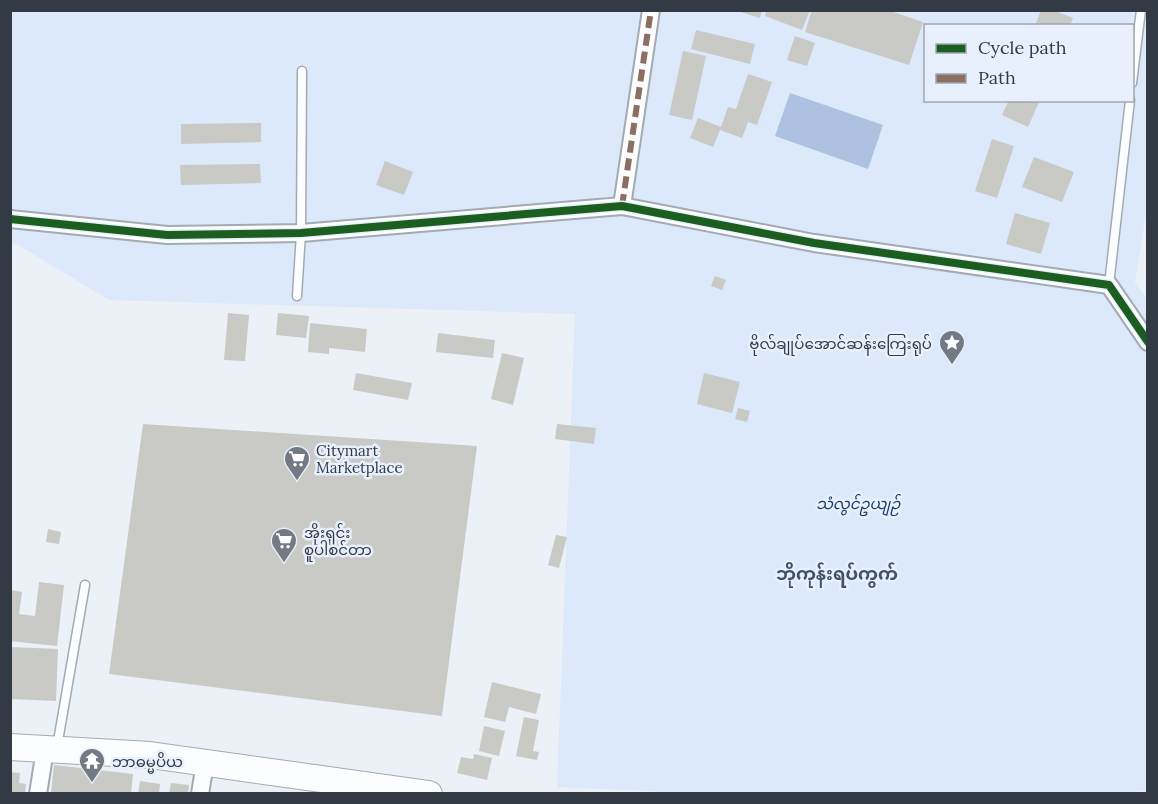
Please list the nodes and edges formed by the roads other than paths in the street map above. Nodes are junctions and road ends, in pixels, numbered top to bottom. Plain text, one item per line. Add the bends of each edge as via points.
1 (651, 10) edge
2 (1141, 10) edge
3 (1134, 67) edge
4 (302, 71) dead end
5 (1130, 102) edge
6 (622, 206) junction
7 (10, 219) edge
8 (301, 232) junction
9 (1109, 285) junction
10 (297, 296) dead end
11 (1148, 342) edge
12 (85, 585) dead end
13 (10, 747) edge
14 (51, 750) junction
15 (205, 763) junction
16 (422, 793) edge
17 (38, 794) edge
18 (200, 794) edge

1 - 6 street
2 - 3 lane
4 - 8 lane
5 - 9 lane
6 - 8 street
6 - 9 street via 814,243
7 - 8 street via 167,235
8 - 10 lane
9 - 11 street
12 - 14 lane via 67,698
13 - 14 main road
14 - 15 main road via 150,755
14 - 17 street
15 - 16 main road
15 - 18 street

